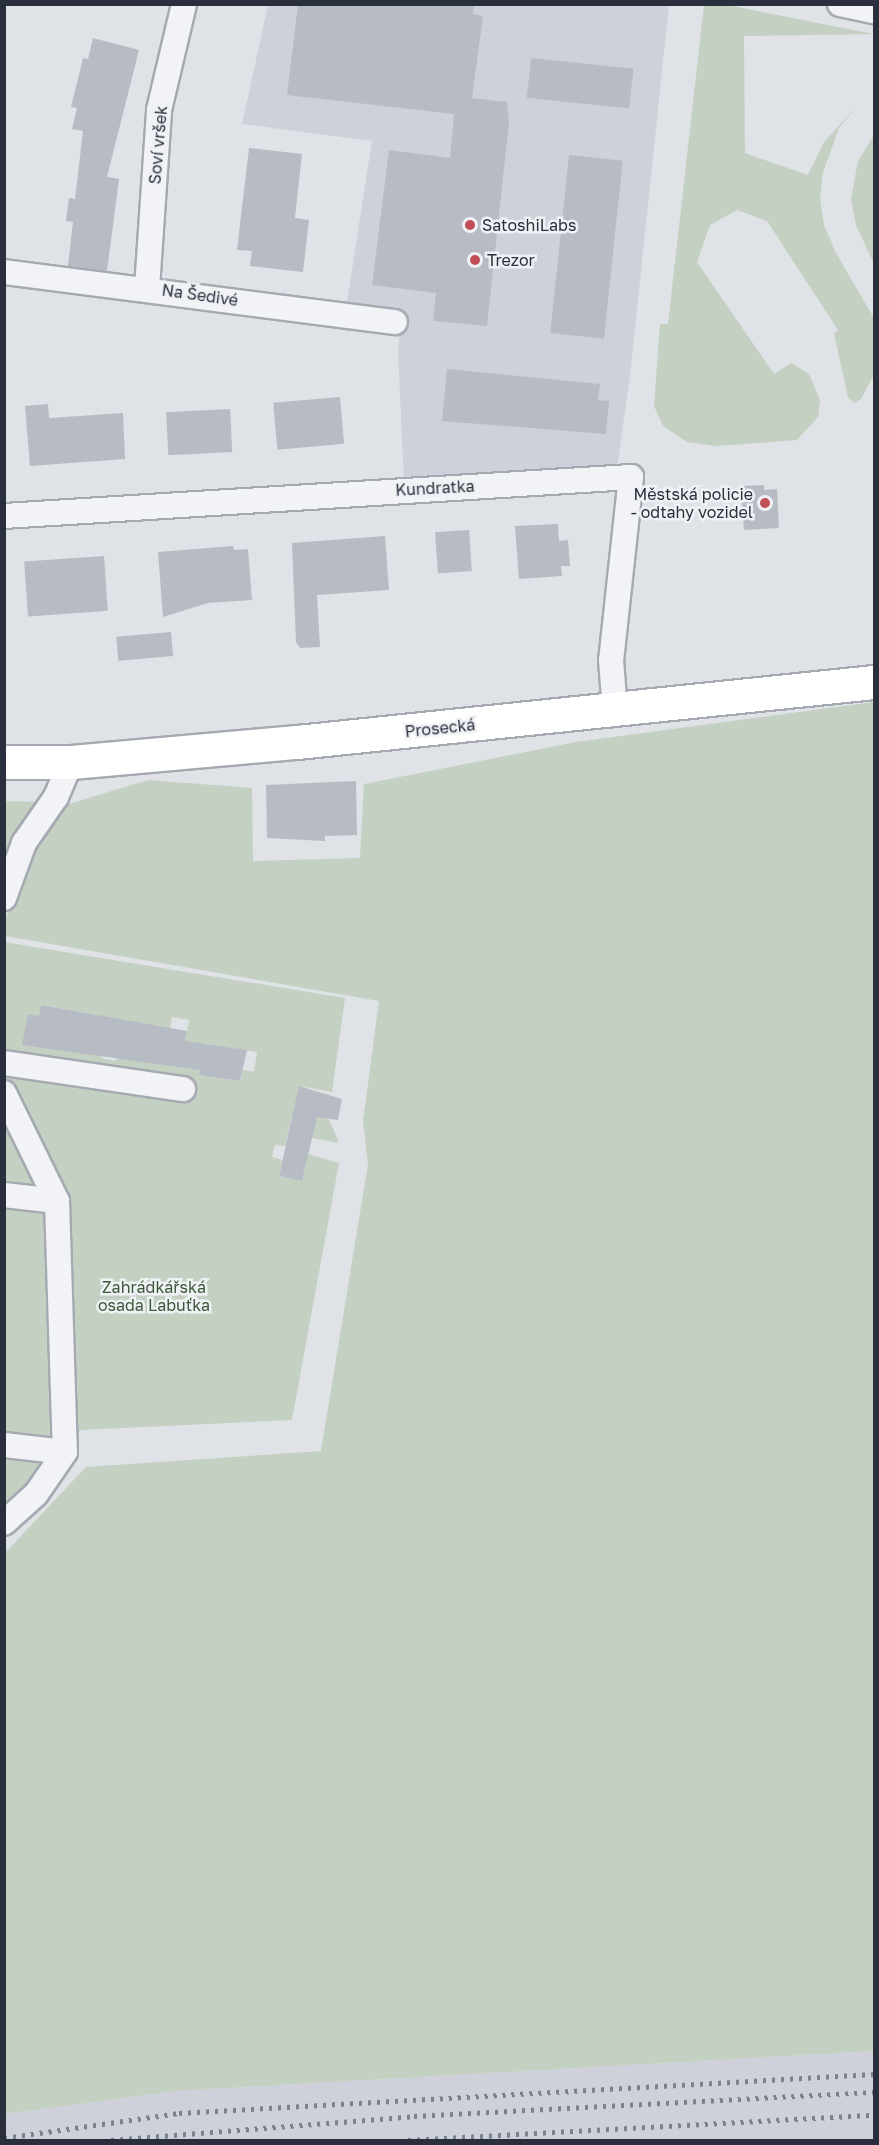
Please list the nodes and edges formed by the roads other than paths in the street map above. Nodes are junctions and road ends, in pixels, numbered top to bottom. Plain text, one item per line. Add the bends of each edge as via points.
1 (184, 4) edge
2 (840, 4) edge
3 (874, 11) edge
4 (4, 272) edge
5 (147, 288) junction
6 (394, 321) dead end
7 (4, 516) edge
8 (874, 682) edge
9 (615, 711) junction
10 (4, 762) edge
11 (70, 762) junction
12 (4, 898) edge
13 (4, 1063) edge
14 (183, 1089) dead end
15 (4, 1093) edge
16 (4, 1195) edge
17 (57, 1201) junction
18 (4, 1445) edge
19 (65, 1452) junction
20 (4, 1522) edge

1 - 5 street, Soví vršek via 159,111
2 - 3 street
4 - 5 street, Na Šedivé
5 - 6 street, Na Šedivé
7 - 9 street, Kundratka via 632,477 611,660
8 - 9 main road, Prosecká
9 - 11 main road, Prosecká
10 - 11 main road, Prosecká
11 - 12 street via 56,797 24,843
13 - 14 street
15 - 17 street
16 - 17 street
17 - 19 street
18 - 19 street
19 - 20 street via 42,1488

